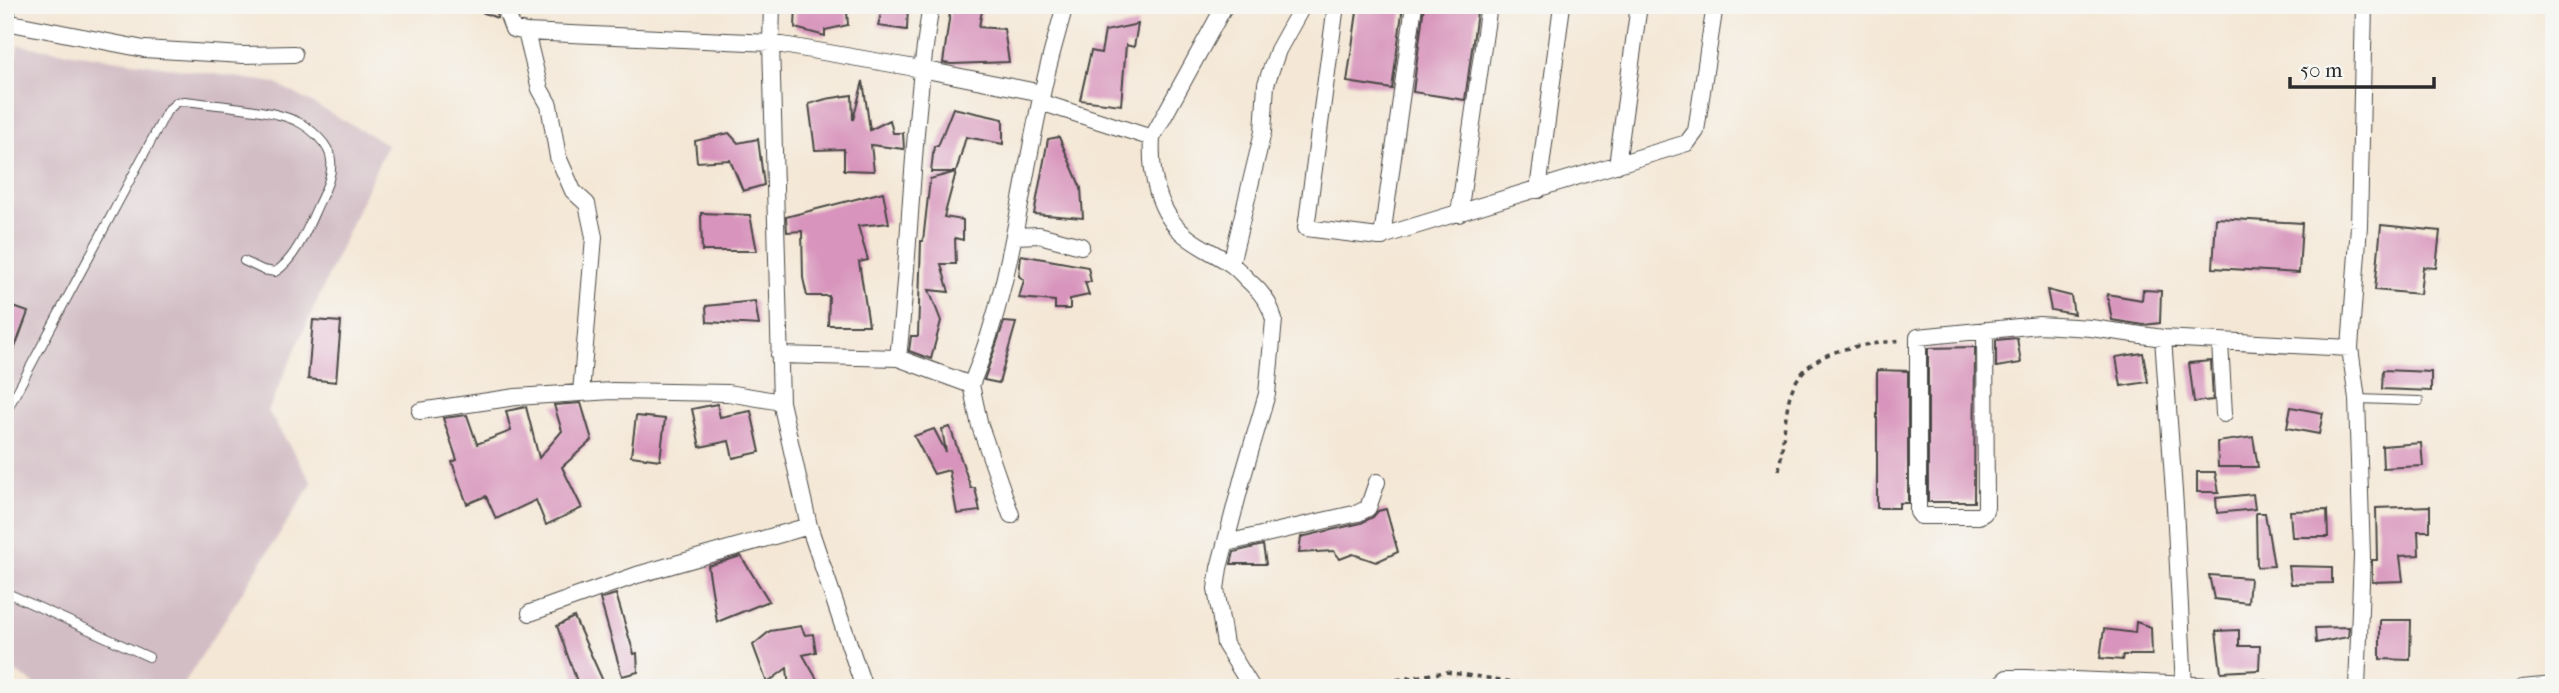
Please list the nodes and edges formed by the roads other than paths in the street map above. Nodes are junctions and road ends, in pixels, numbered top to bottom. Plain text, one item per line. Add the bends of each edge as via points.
1 (8, 5) edge
2 (509, 5) edge
3 (772, 5) edge
4 (932, 5) edge
5 (1065, 5) edge
6 (1225, 5) edge
7 (1303, 5) edge
8 (1336, 5) edge
9 (1414, 5) edge
10 (1489, 5) edge
11 (1562, 5) edge
12 (1639, 5) edge
13 (1715, 5) edge
14 (2364, 5) edge
15 (6, 26) edge
16 (526, 32) junction
17 (771, 43) junction
18 (294, 54) dead end
19 (921, 69) junction
20 (1041, 98) junction
21 (1152, 138) junction
22 (1617, 165) junction
23 (1538, 190) junction
24 (1459, 214) junction
25 (1015, 236) junction
26 (1382, 237) junction
27 (1081, 246) dead end
28 (244, 261) dead end
29 (1231, 264) junction
30 (1985, 330) junction
31 (2163, 338) junction
32 (2220, 342) junction
33 (2350, 348) junction
34 (779, 355) junction
35 (898, 359) junction
36 (971, 385) junction
37 (581, 393) junction
38 (2357, 399) junction
39 (2419, 401) dead end
40 (781, 402) junction
41 (420, 411) dead end
42 (5, 414) edge
43 (2224, 414) dead end
44 (1377, 482) dead end
45 (1011, 515) dead end
46 (809, 526) junction
47 (1226, 543) junction
48 (5, 592) edge
49 (530, 613) dead end
50 (149, 657) dead end
51 (2554, 685) edge
52 (2184, 686) edge
53 (864, 688) edge
54 (1252, 688) edge
55 (1996, 688) edge
56 (2265, 688) edge
57 (2357, 688) edge
58 (2522, 688) edge

1 - 15 street
2 - 16 street via 513,29
3 - 17 street
4 - 19 street
5 - 20 street
6 - 21 street
7 - 29 street via 1278,50 1266,84 1264,132
8 - 26 street via 1306,228
9 - 26 street
10 - 24 street
11 - 23 street
12 - 22 street
13 - 22 street via 1693,138
14 - 33 street via 2359,226
15 - 18 street via 144,49
16 - 17 street
16 - 37 street via 540,89 549,105 558,157 573,191 587,204 594,237
17 - 19 street
17 - 34 street
19 - 20 street
19 - 35 street
20 - 21 street
20 - 25 street
21 - 29 street via 1154,186 1168,216 1184,235
22 - 23 street
23 - 24 street
24 - 26 street
25 - 27 street via 1039,235
25 - 36 street
28 - 42 lane via 275,272 284,267 331,177 331,157 322,140 297,121 177,102 167,111
29 - 47 street via 1266,300 1274,320 1267,394
30 - 30 street via 1918,337 1921,516 1984,513
30 - 31 street via 2039,325
31 - 32 street
31 - 52 street
32 - 33 street
32 - 43 street
33 - 38 street
34 - 35 street
34 - 40 street
35 - 36 street
36 - 45 street via 979,426
37 - 40 street via 728,393
37 - 41 street
38 - 39 lane
38 - 57 street via 2362,556
40 - 46 street
44 - 47 street via 1368,508 1358,513
46 - 49 street via 637,575
46 - 53 street
47 - 54 street via 1216,589 1220,618 1225,644
48 - 50 lane
51 - 58 street
52 - 55 street via 2007,678
52 - 56 street

